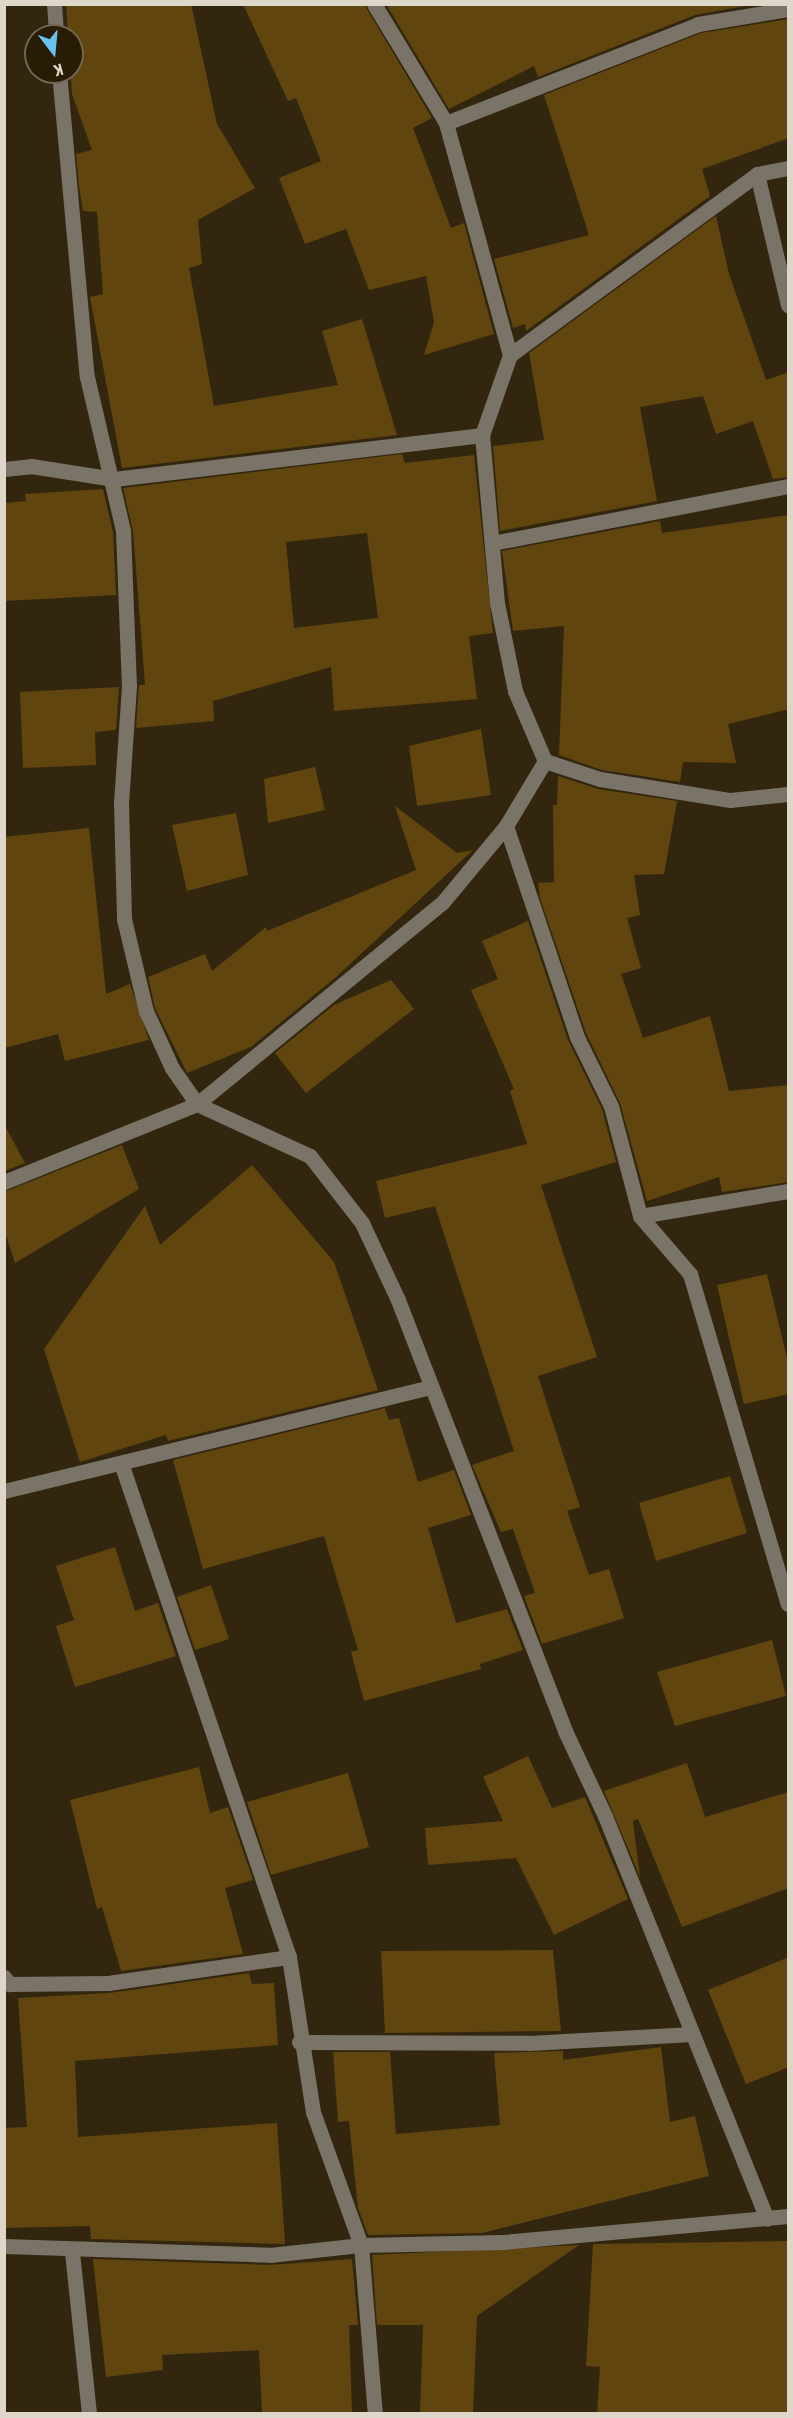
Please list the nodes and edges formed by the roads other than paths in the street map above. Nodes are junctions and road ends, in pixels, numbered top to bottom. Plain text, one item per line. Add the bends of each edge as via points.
1 (54, 4) edge
2 (374, 4) edge
3 (789, 9) edge
4 (55, 24) edge
5 (60, 84) edge
6 (446, 123) junction
7 (789, 168) edge
8 (757, 174) junction
9 (789, 305) edge
10 (510, 355) junction
11 (482, 435) junction
12 (4, 469) edge
13 (114, 479) junction
14 (789, 486) edge
15 (492, 543) junction
16 (544, 761) junction
17 (789, 794) edge
18 (506, 826) junction
19 (197, 1104) junction
20 (4, 1182) edge
21 (789, 1191) edge
22 (640, 1216) junction
23 (431, 1387) junction
24 (121, 1463) junction
25 (4, 1491) edge
26 (789, 1604) edge
27 (289, 1957) junction
28 (6, 1982) edge
29 (692, 2034) junction
30 (298, 2043) junction
31 (789, 2216) edge
32 (768, 2219) junction
33 (361, 2244) junction
34 (4, 2246) edge
35 (72, 2252) junction
36 (89, 2414) edge
37 (375, 2414) edge

1 - 4 street
2 - 6 street
3 - 6 street via 698,24
5 - 13 street via 87,377
6 - 10 street
7 - 8 street
8 - 9 street
8 - 10 street
10 - 11 street
11 - 13 street
11 - 15 street
12 - 13 street via 31,466
13 - 19 street via 123,531 129,686 121,803 124,919 146,1011 171,1068
14 - 15 street
15 - 16 street via 515,691
16 - 17 street via 600,779 730,800
16 - 18 street
18 - 19 street via 442,903
18 - 22 street via 577,1037 610,1106
19 - 20 street
19 - 23 street via 288,1144 325,1171 362,1223
21 - 22 street
22 - 26 street via 690,1274
23 - 24 street
23 - 29 street via 565,1731 605,1816
24 - 25 street
24 - 27 street
27 - 28 street via 108,1983
27 - 30 street
29 - 30 street via 529,2043
29 - 32 street
30 - 33 street via 313,2112
31 - 32 street
32 - 33 street via 503,2242
33 - 35 street via 270,2255
33 - 37 street
34 - 35 street
35 - 36 street

